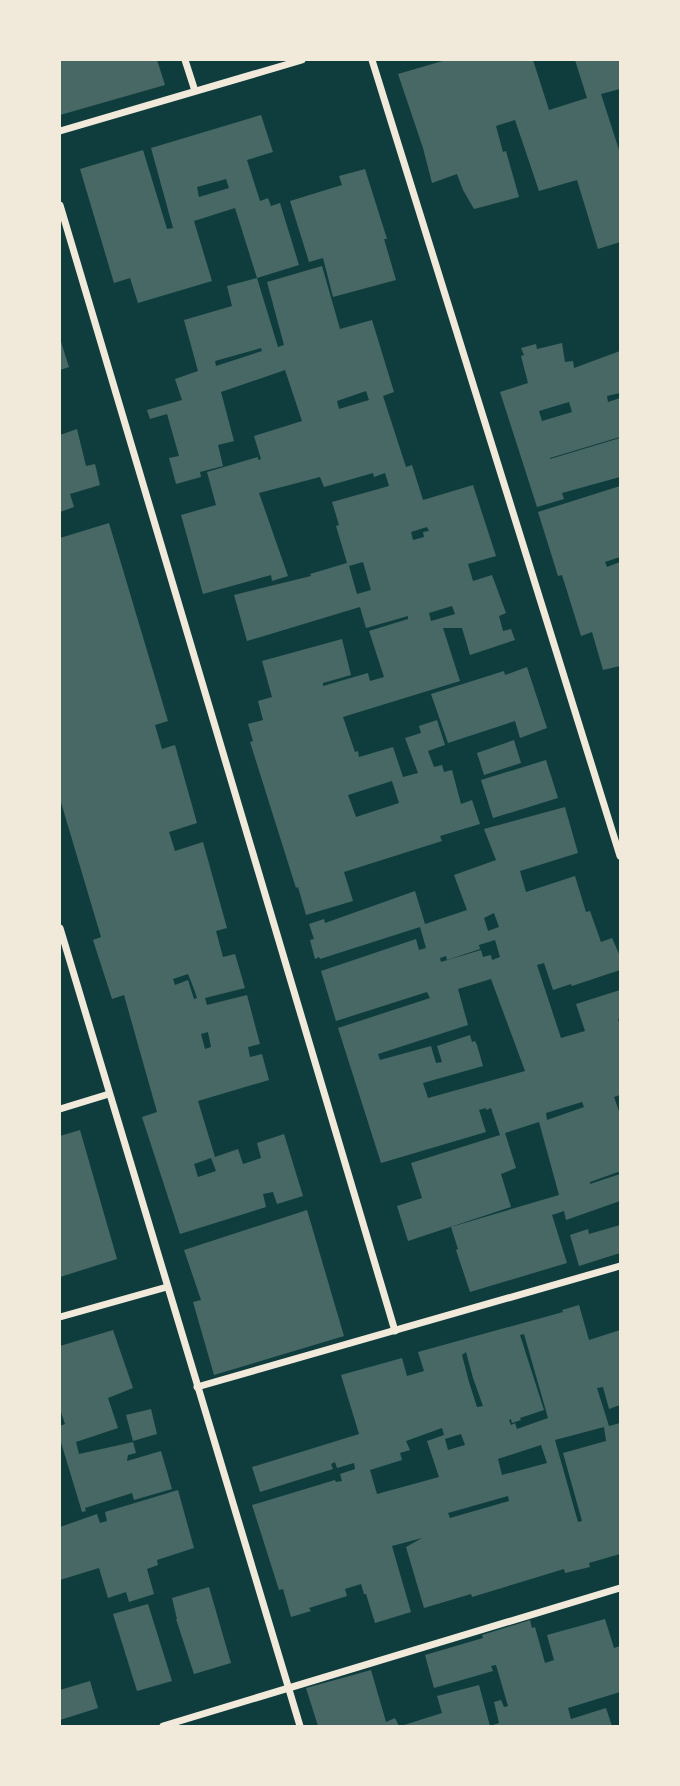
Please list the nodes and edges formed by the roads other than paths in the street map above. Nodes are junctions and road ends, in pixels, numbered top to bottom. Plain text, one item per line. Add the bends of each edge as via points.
1 (185, 60) edge
2 (302, 60) edge
3 (372, 60) edge
4 (195, 91) junction
5 (60, 131) edge
6 (60, 205) edge
7 (621, 856) edge
8 (60, 928) edge
9 (109, 1094) junction
10 (60, 1109) edge
11 (621, 1266) edge
12 (167, 1287) junction
13 (60, 1317) edge
14 (395, 1331) junction
15 (197, 1387) junction
16 (621, 1588) edge
17 (289, 1690) junction
18 (163, 1727) edge
19 (300, 1727) edge

1 - 4 street
2 - 4 street
3 - 7 street
4 - 5 street
6 - 14 street
8 - 9 street
9 - 10 street
9 - 12 street
11 - 14 street
12 - 13 street
12 - 15 street
14 - 15 street
15 - 17 street
16 - 17 street
17 - 18 street
17 - 19 street

